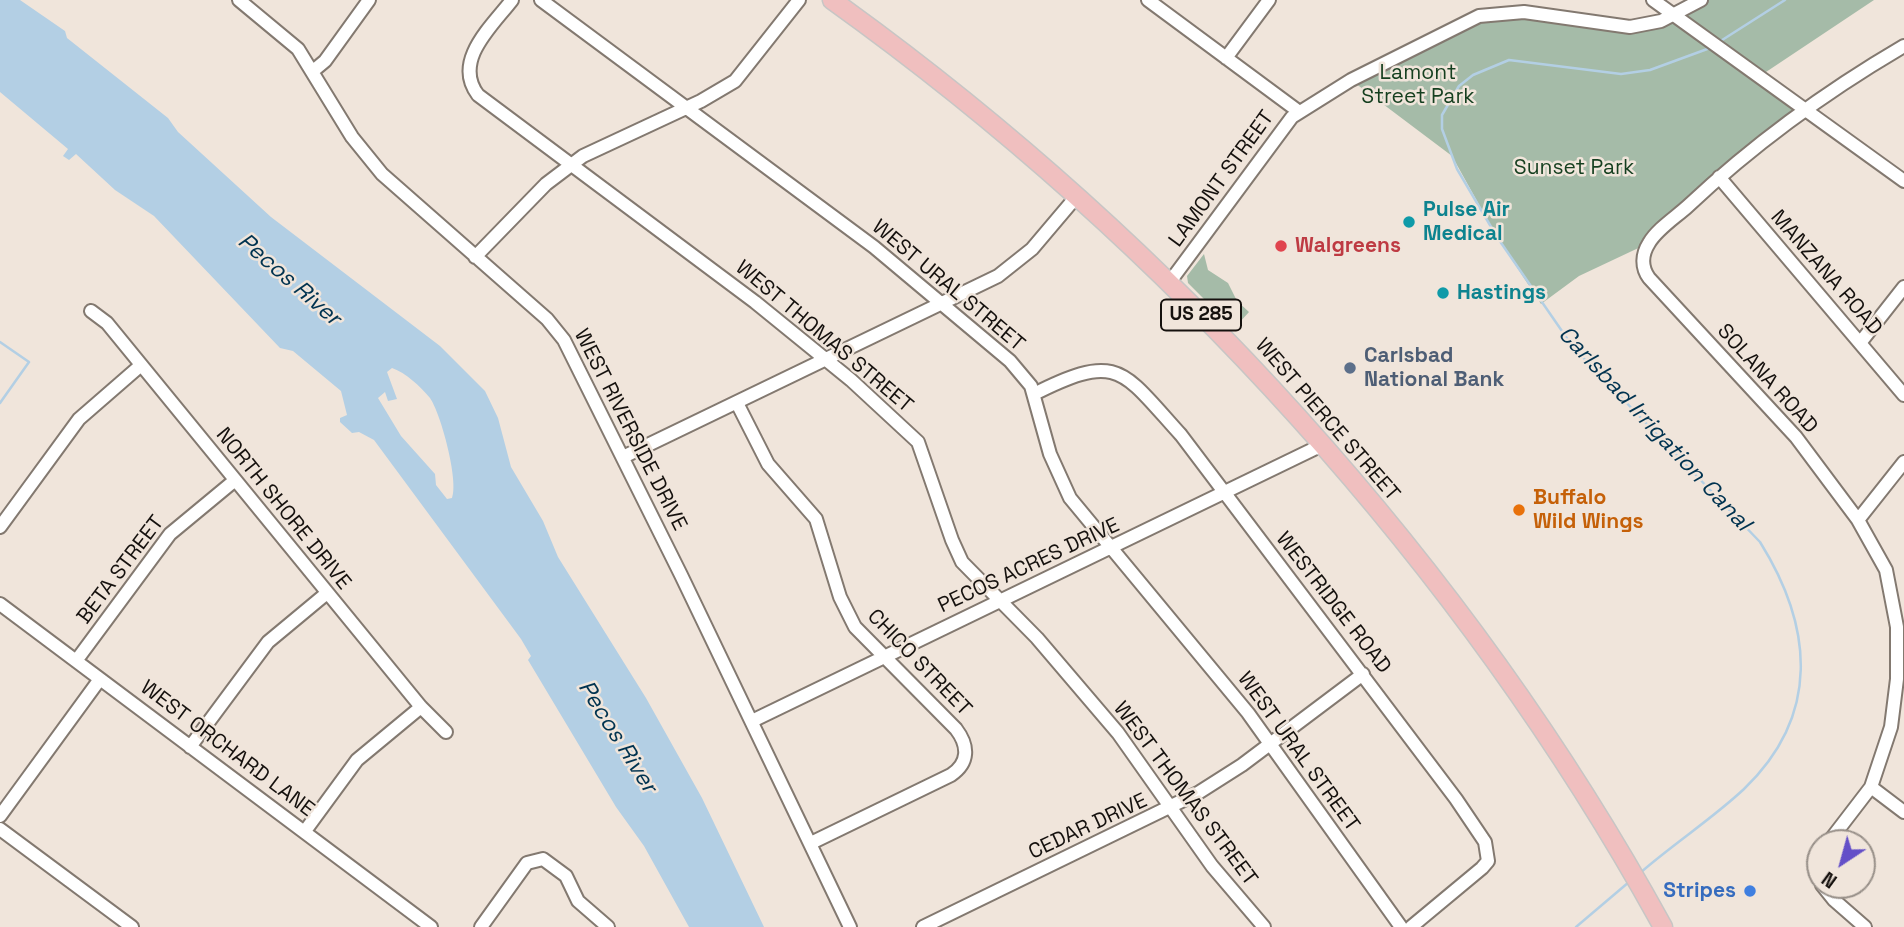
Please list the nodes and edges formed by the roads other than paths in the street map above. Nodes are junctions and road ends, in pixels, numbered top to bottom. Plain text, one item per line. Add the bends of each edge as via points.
1 (239, 0) edge
2 (369, 0) edge
3 (512, 0) edge
4 (541, 0) edge
5 (799, 0) edge
6 (832, 0) edge
7 (1147, 0) edge
8 (1269, 0) edge
9 (1653, 0) edge
10 (1701, 0) edge
11 (1675, 16) junction
12 (1904, 46) edge
13 (1226, 58) junction
14 (313, 71) junction
15 (686, 108) junction
16 (1298, 111) junction
17 (1808, 112) junction
18 (571, 165) junction
19 (1719, 177) junction
20 (1904, 181) edge
21 (1076, 197) junction
22 (475, 257) junction
23 (1169, 283) junction
24 (1904, 287) edge
25 (941, 303) junction
26 (90, 311) dead end
27 (1860, 342) junction
28 (826, 359) junction
29 (140, 366) junction
30 (1034, 394) junction
31 (1904, 395) edge
32 (737, 402) junction
33 (1322, 445) junction
34 (623, 457) junction
35 (1904, 462) edge
36 (234, 481) junction
37 (1226, 494) junction
38 (1858, 520) junction
39 (0, 527) edge
40 (1112, 548) junction
41 (327, 593) junction
42 (1000, 601) junction
43 (0, 604) edge
44 (884, 657) junction
45 (76, 661) junction
46 (1363, 674) junction
47 (100, 679) junction
48 (1900, 704) edge
49 (421, 707) junction
50 (751, 721) junction
51 (446, 732) dead end
52 (1270, 744) junction
53 (190, 747) junction
54 (1871, 787) junction
55 (1172, 808) junction
56 (1904, 812) edge
57 (0, 816) edge
58 (0, 829) edge
59 (1839, 829) edge
60 (305, 831) junction
61 (811, 844) junction
62 (1832, 899) edge
63 (125, 925) edge
64 (430, 927) edge
65 (481, 927) edge
66 (608, 927) edge
67 (850, 927) edge
68 (923, 927) edge
69 (1264, 927) edge
70 (1401, 927) edge
71 (1411, 927) edge
72 (1663, 927) edge
73 (1865, 927) edge

1 - 14 street, WEST RIVERSIDE DRIVE via 290,40
2 - 14 street
3 - 18 street, WEST THOMAS STREET via 469,61 472,88
4 - 15 street, WEST URAL STREET
5 - 15 street via 735,81
6 - 21 highway, WEST PIERCE STREET / US 285 via 931,74
7 - 13 street
8 - 13 street
9 - 11 street
10 - 11 street, LAMONT STREET
11 - 16 street, LAMONT STREET via 1630,27 1524,12 1479,16
11 - 17 street
12 - 17 street, SOLANA ROAD
13 - 16 street
14 - 22 street, WEST RIVERSIDE DRIVE via 352,137 382,174
15 - 18 street
15 - 25 street, WEST URAL STREET via 874,247
16 - 23 street, LAMONT STREET
17 - 19 street, SOLANA ROAD
17 - 20 street
18 - 22 street via 546,184
18 - 28 street, WEST THOMAS STREET
19 - 27 street, MANZANA ROAD
19 - 38 street, SOLANA ROAD via 1649,243 1644,271 1796,437
21 - 23 highway, WEST PIERCE STREET / US 285
21 - 25 street via 1015,265
22 - 34 street, WEST RIVERSIDE DRIVE via 555,328
23 - 33 highway, WEST PIERCE STREET / US 285
24 - 27 street
25 - 28 street
25 - 30 street, WEST URAL STREET via 1010,361
26 - 29 street, NORTH SHORE DRIVE via 107,323
27 - 31 street, MANZANA ROAD
28 - 32 street
28 - 42 street, WEST THOMAS STREET via 918,442 958,554
29 - 36 street, NORTH SHORE DRIVE
29 - 39 street via 79,419
30 - 37 street, WESTRIDGE ROAD via 1080,372 1115,371 1181,435
30 - 40 street, WEST URAL STREET via 1063,488
32 - 34 street
32 - 44 street, CHICO STREET via 768,464 816,519 848,614
33 - 37 street, PECOS ACRES DRIVE
33 - 72 highway, WEST PIERCE STREET / US 285 via 1460,616 1573,779
34 - 50 street, WEST RIVERSIDE DRIVE
35 - 38 street
36 - 41 street, NORTH SHORE DRIVE
36 - 45 street, BETA STREET via 170,534
37 - 40 street, PECOS ACRES DRIVE
37 - 46 street, WESTRIDGE ROAD
38 - 48 street, SOLANA ROAD via 1881,559 1893,594
40 - 42 street, PECOS ACRES DRIVE
40 - 52 street, WEST URAL STREET
41 - 49 street, NORTH SHORE DRIVE
41 - 53 street via 268,642
42 - 44 street, PECOS ACRES DRIVE
42 - 55 street, WEST THOMAS STREET via 1057,661
43 - 45 street, WEST ORCHARD LANE
44 - 50 street, PECOS ACRES DRIVE
44 - 61 street, CHICO STREET via 962,736 964,761 951,775
45 - 47 street, WEST ORCHARD LANE
46 - 52 street, CEDAR DRIVE
46 - 71 street, WESTRIDGE ROAD via 1456,799 1489,855 1482,869
47 - 53 street, WEST ORCHARD LANE
47 - 57 street
48 - 54 street, SOLANA ROAD
49 - 51 street, NORTH SHORE DRIVE
49 - 60 street via 357,760
50 - 61 street, WEST RIVERSIDE DRIVE
52 - 55 street, CEDAR DRIVE
52 - 70 street, WEST URAL STREET
53 - 60 street, WEST ORCHARD LANE
54 - 56 street
54 - 59 street, SOLANA ROAD
55 - 68 street, CEDAR DRIVE
55 - 69 street, WEST THOMAS STREET via 1212,866
58 - 63 street
60 - 64 street, WEST ORCHARD LANE
61 - 67 street, WEST RIVERSIDE DRIVE
62 - 73 street
65 - 66 street via 527,863 543,859 566,876 578,901

